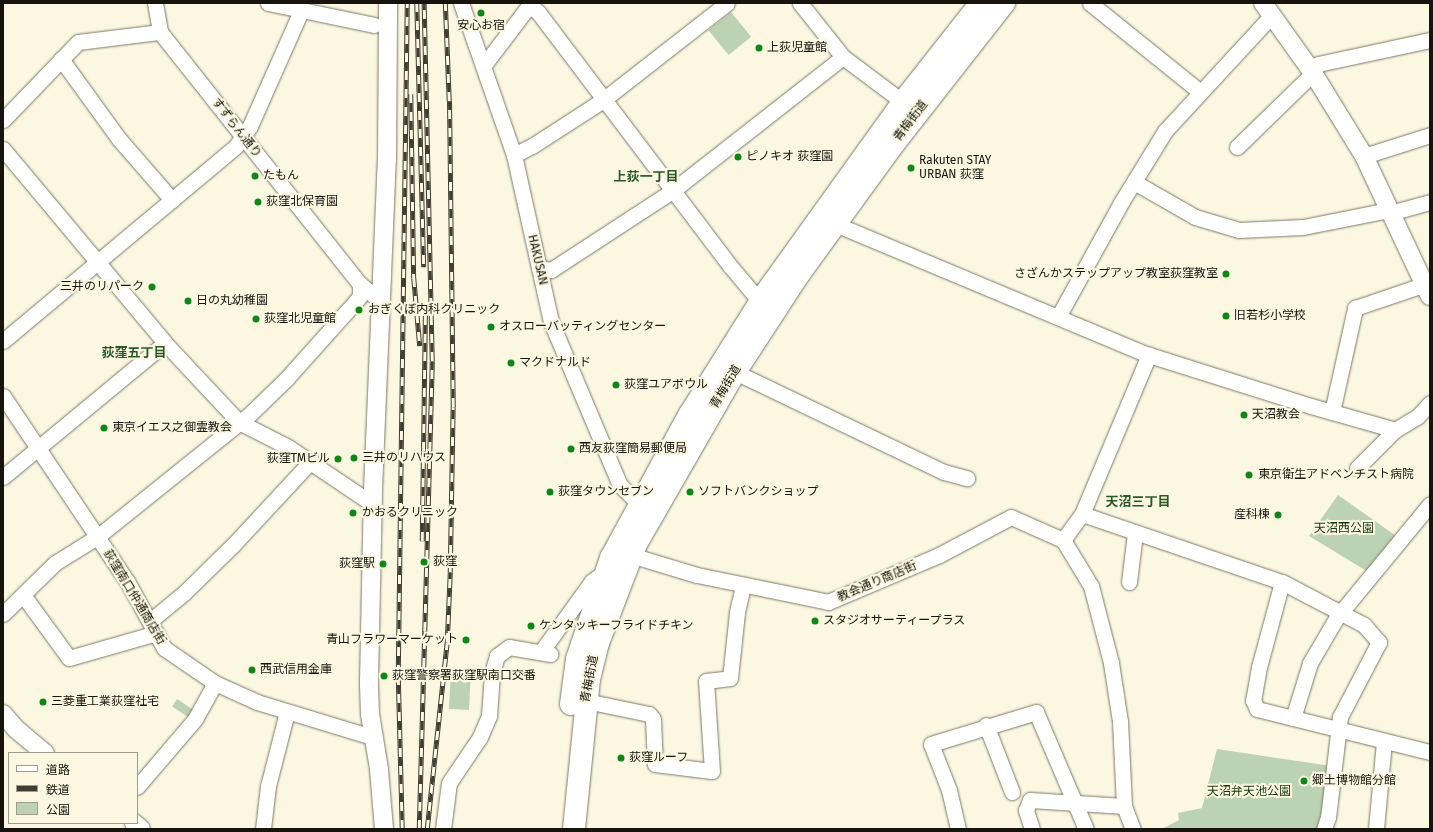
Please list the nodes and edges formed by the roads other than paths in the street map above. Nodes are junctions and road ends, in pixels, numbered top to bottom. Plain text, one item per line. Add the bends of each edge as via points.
1 (155, 3) edge
2 (268, 3) edge
3 (388, 3) edge
4 (461, 3) edge
5 (727, 3) edge
6 (800, 3) edge
7 (1090, 3) edge
8 (530, 4) edge
9 (994, 6) edge
10 (1267, 9) edge
11 (301, 10) junction
12 (374, 25) dead end
13 (160, 32) junction
14 (1430, 40) edge
15 (843, 57) junction
16 (61, 59) junction
17 (484, 65) junction
18 (1313, 73) junction
19 (1199, 92) junction
20 (603, 100) junction
21 (903, 102) junction
22 (3, 120) edge
23 (247, 131) junction
24 (1430, 135) edge
25 (1237, 147) dead end
26 (3, 149) edge
27 (514, 155) junction
28 (1364, 156) junction
29 (1134, 182) junction
30 (672, 191) junction
31 (172, 200) junction
32 (1430, 202) edge
33 (1389, 212) junction
34 (836, 222) junction
35 (814, 226) junction
36 (96, 266) junction
37 (539, 268) junction
38 (360, 284) junction
39 (1428, 291) edge
40 (766, 292) junction
41 (381, 296) junction
42 (1058, 317) junction
43 (3, 341) edge
44 (165, 343) junction
45 (1149, 355) junction
46 (735, 372) junction
47 (3, 396) edge
48 (1430, 402) edge
49 (1332, 412) junction
50 (239, 422) junction
51 (1395, 430) junction
52 (38, 450) junction
53 (311, 461) junction
54 (1357, 468) dead end
55 (3, 477) edge
56 (967, 478) dead end
57 (373, 490) junction
58 (639, 504) junction
59 (1430, 504) edge
60 (1082, 514) junction
61 (1135, 534) junction
62 (97, 536) junction
63 (1053, 539) junction
64 (616, 561) junction
65 (1129, 582) dead end
66 (1282, 582) junction
67 (743, 586) junction
68 (23, 595) junction
69 (1340, 612) junction
70 (3, 614) edge
71 (153, 627) junction
72 (215, 683) junction
73 (586, 701) junction
74 (287, 712) junction
75 (3, 714) edge
76 (1293, 718) junction
77 (986, 725) junction
78 (1337, 729) junction
79 (372, 737) junction
80 (1384, 741) junction
81 (44, 752) edge
82 (1430, 752) edge
83 (138, 786) edge
84 (1012, 792) dead end
85 (1074, 802) junction
86 (1124, 806) junction
87 (263, 829) edge
88 (384, 829) edge
89 (443, 829) edge
90 (559, 829) edge
91 (574, 829) edge
92 (958, 829) edge
93 (1032, 829) edge
94 (1086, 829) edge
95 (1133, 829) edge
96 (1324, 829) edge
97 (1376, 829) edge

1 - 13 street, すずらん通り
2 - 11 street
3 - 41 street via 387,160
4 - 17 street, HAKUSAN
5 - 20 street
6 - 15 street
7 - 19 street
8 - 17 street
8 - 20 street
9 - 21 main road, 青梅街道
9 - 34 main road, 青梅街道
10 - 18 street
10 - 19 street
11 - 12 street
11 - 23 street
13 - 16 street via 78,42
13 - 23 street, すずらん通り
14 - 18 street via 1318,64
15 - 21 street
15 - 30 street
16 - 22 street
16 - 31 street via 119,139
17 - 27 street, HAKUSAN
18 - 25 street
18 - 28 street
19 - 29 street via 1165,131
20 - 27 street
20 - 30 street
21 - 35 main road, 青梅街道
23 - 31 street via 236,146
23 - 38 street, すずらん通り
24 - 28 street
26 - 36 street
27 - 37 street, HAKUSAN
28 - 33 street
29 - 33 street via 1195,218 1239,230 1303,227
29 - 42 street
30 - 37 street via 551,270
30 - 40 street via 754,294 761,296
31 - 36 street
32 - 33 street
33 - 39 street
34 - 35 street via 824,221
34 - 42 street
34 - 46 main road, 青梅街道
35 - 40 main road, 青梅街道
36 - 43 street
36 - 44 street
37 - 58 street, HAKUSAN via 551,322 620,485
38 - 41 street, すずらん通り via 373,295
38 - 50 street via 360,296 356,301 287,378
39 - 49 street via 1417,286 1355,308
40 - 58 main road, 青梅街道 via 701,394
41 - 57 street
42 - 45 street
44 - 50 street
44 - 52 street
45 - 49 street
45 - 60 street
46 - 56 street via 944,472
46 - 64 main road, 青梅街道
47 - 52 street, 荻窪南口仲通商店街
48 - 51 street via 1417,417
49 - 51 street
50 - 53 street
50 - 62 street
51 - 54 street
52 - 55 street
52 - 62 street, 荻窪南口仲通商店街
53 - 57 street via 365,499
53 - 71 street
57 - 79 street via 369,682
58 - 64 main road, 青梅街道
59 - 69 street
60 - 61 street
60 - 63 street
61 - 65 street
61 - 66 street
62 - 68 street via 54,563
62 - 71 street, 荻窪南口仲通商店街
63 - 67 street, 教会通り商店街 via 1011,517 939,555 828,602
63 - 86 street via 1090,586 1111,663 1120,721
64 - 67 street, 教会通り商店街
64 - 73 main road, 青梅街道
64 - 89 street via 592,581 545,653 509,647 497,656 492,673 489,716 480,737 448,783
64 - 90 main road, 青梅街道 via 577,659
66 - 69 street
66 - 76 street via 1259,667 1253,700 1257,709
67 - 73 street via 737,612 730,678 706,681 712,771 655,764 653,719 649,714
68 - 70 street
68 - 71 street via 69,658
69 - 76 street via 1310,663
69 - 78 street via 1364,625 1379,642 1340,717
71 - 72 street, 荻窪南口仲通商店街 via 164,648
72 - 74 street, 荻窪南口仲通商店街
72 - 83 street via 195,719
73 - 91 main road, 青梅街道
74 - 79 street, 荻窪南口仲通商店街
74 - 87 street via 268,786
75 - 81 street via 16,729
76 - 78 street
77 - 84 street
77 - 85 street via 1036,712
77 - 92 street via 931,744 949,790
78 - 80 street
78 - 96 street via 1328,817
79 - 88 street via 379,770
80 - 82 street
80 - 97 street
85 - 86 street
85 - 93 street via 1030,800 1026,810
85 - 94 street
86 - 95 street

